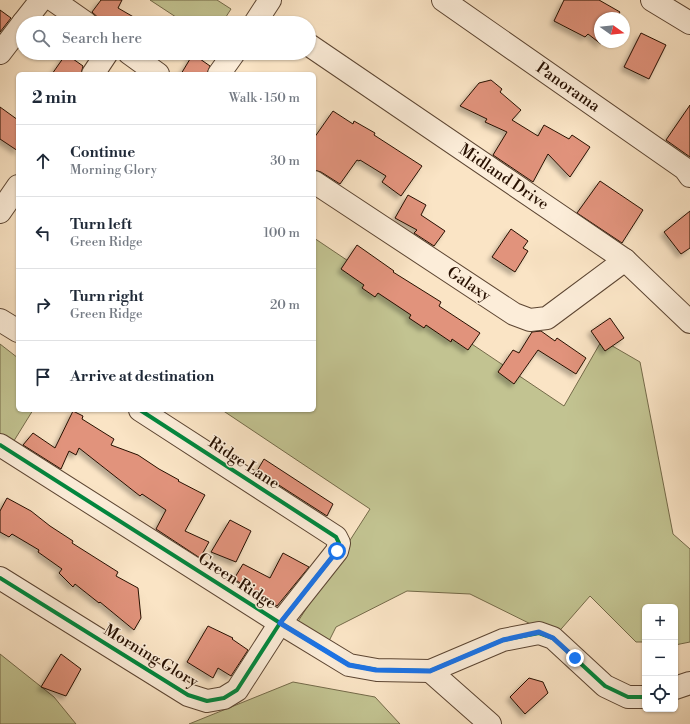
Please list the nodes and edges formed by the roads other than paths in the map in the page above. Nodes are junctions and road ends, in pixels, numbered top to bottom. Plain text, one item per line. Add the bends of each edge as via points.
1 (40, 0) edge
2 (53, 0) edge
3 (443, 0) edge
4 (652, 0) edge
5 (28, 16) edge
6 (76, 16) edge
7 (690, 23) edge
8 (16, 32) edge
9 (316, 50) edge
10 (0, 53) edge
11 (102, 60) edge
12 (138, 60) edge
13 (229, 60) edge
14 (94, 72) edge
15 (155, 72) edge
16 (220, 72) edge
17 (690, 176) edge
18 (316, 183) edge
19 (16, 189) edge
20 (0, 212) edge
21 (625, 260) junction
22 (0, 320) edge
23 (690, 321) edge
24 (16, 330) edge
25 (143, 412) edge
26 (0, 445) edge
27 (336, 537) joint
28 (0, 578) edge
29 (280, 623) junction
30 (430, 671) junction
31 (690, 683) edge
32 (678, 687) edge
33 (642, 697) edge
34 (490, 724) edge

1 - 5 street
2 - 6 street
3 - 17 street, Panorama via 685,169
4 - 7 street
8 - 10 street
9 - 21 street, Midland Drive
11 - 14 street
12 - 15 street
13 - 16 street
18 - 21 street, Galaxy via 514,314 530,320 547,318
19 - 20 street
21 - 23 street, Midland Drive
22 - 24 street
25 - 27 street, Ridge Lane
26 - 29 street, Green Ridge
27 - 29 street, Morning Glory via 339,543 337,551
28 - 29 street, Morning Glory via 188,695 207,701 224,698 237,690
29 - 30 street, Green Ridge via 349,665 376,670
30 - 33 street, Green Ridge via 503,640 539,632 553,638 605,686 628,697
30 - 34 street
31 - 32 street

